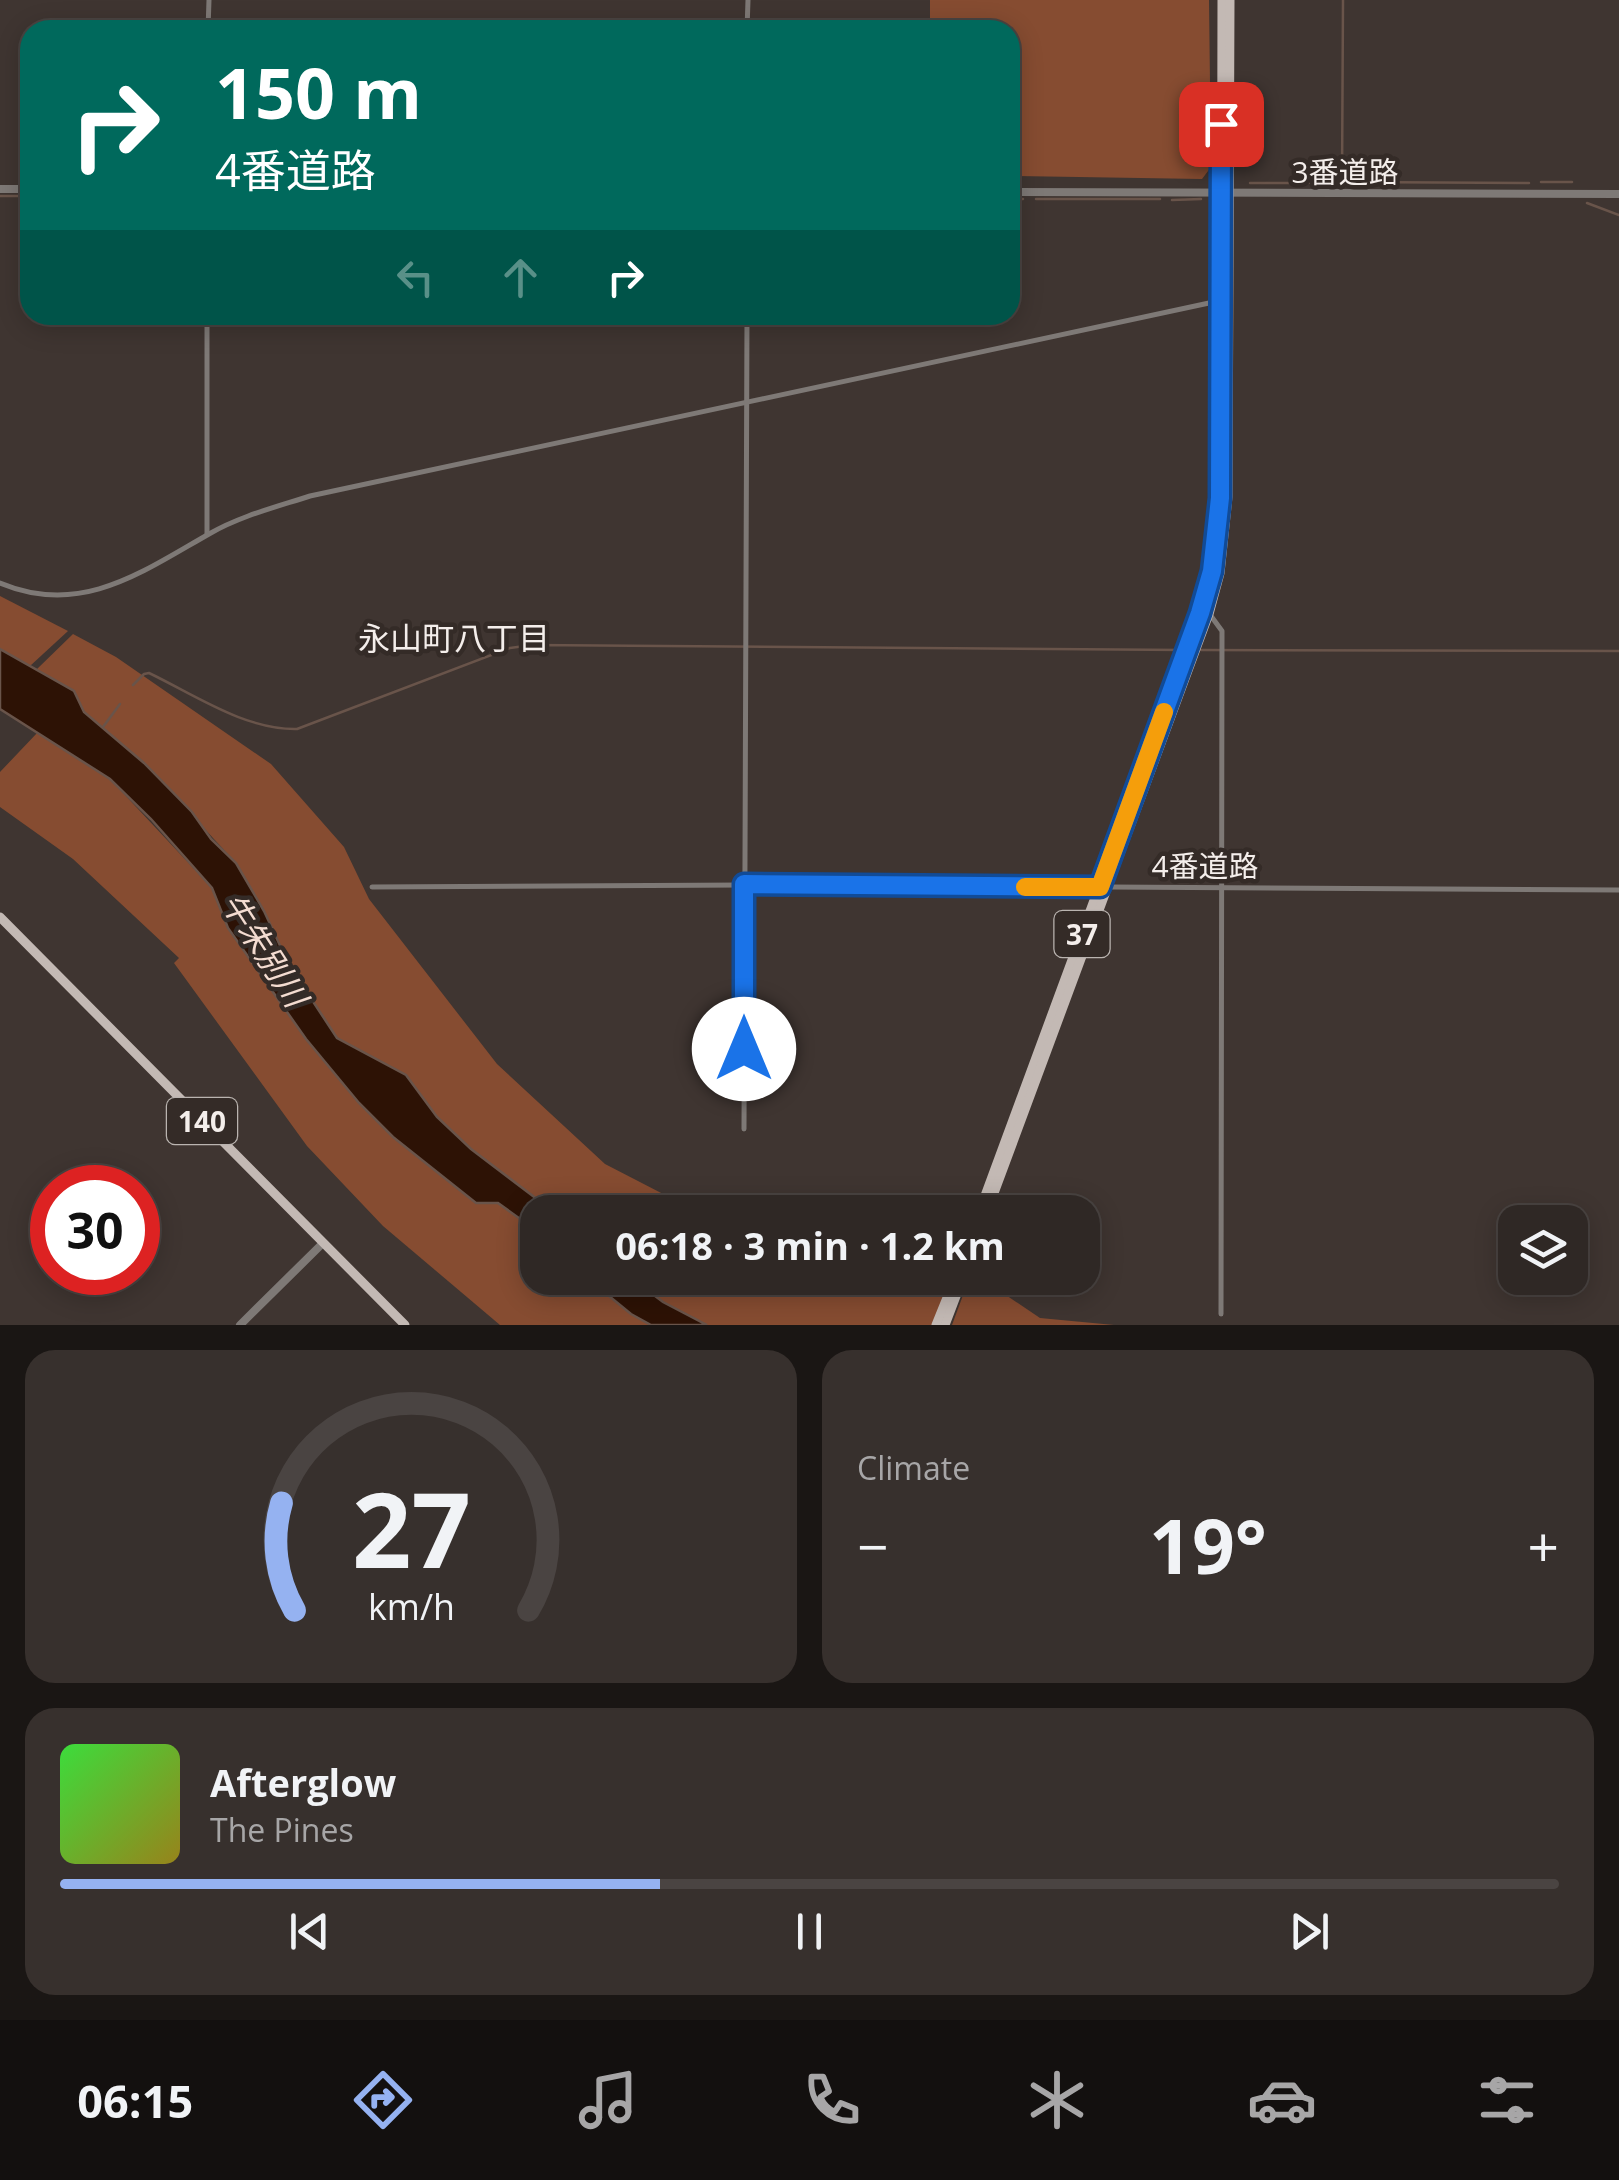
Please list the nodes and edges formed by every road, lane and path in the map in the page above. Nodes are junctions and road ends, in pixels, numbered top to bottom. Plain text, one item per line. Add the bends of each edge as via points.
1 (1222, 0) edge
2 (1230, 0) edge
3 (1020, 192) edge
4 (1225, 193) junction
5 (1619, 194) edge
6 (1225, 300) junction
7 (208, 325) edge
8 (747, 325) edge
9 (747, 402) junction
10 (207, 534) junction
11 (0, 583) edge
12 (1205, 613) junction
13 (744, 884) junction
14 (1104, 887) junction
15 (372, 888) dead end
16 (1221, 888) junction
17 (1619, 890) edge
18 (0, 918) edge
19 (744, 1129) dead end
20 (986, 1195) edge
21 (993, 1195) edge
22 (323, 1243) junction
23 (949, 1295) edge
24 (954, 1295) edge
25 (1221, 1314) dead end
26 (940, 1324) edge
27 (240, 1325) edge
28 (404, 1325) edge

1 - 4 main road, 37
2 - 4 main road, 37
3 - 4 street, 3番道路
4 - 5 street, 3番道路
4 - 6 main road, 37
6 - 9 street
6 - 12 main road, 37 via 1220,498
7 - 10 street
8 - 9 street
9 - 10 street via 310,496
9 - 13 street
10 - 11 street via 106,588 47,594
12 - 14 main road, 37
12 - 16 street via 1222,631
13 - 14 street, 4番道路
13 - 15 street, 4番道路
13 - 19 street
14 - 16 street, 4番道路
14 - 20 main road, 37
14 - 21 main road, 37
16 - 17 street, 4番道路
16 - 25 street
18 - 22 main road, 140
22 - 27 street
22 - 28 main road, 140
23 - 26 main road
24 - 26 main road

